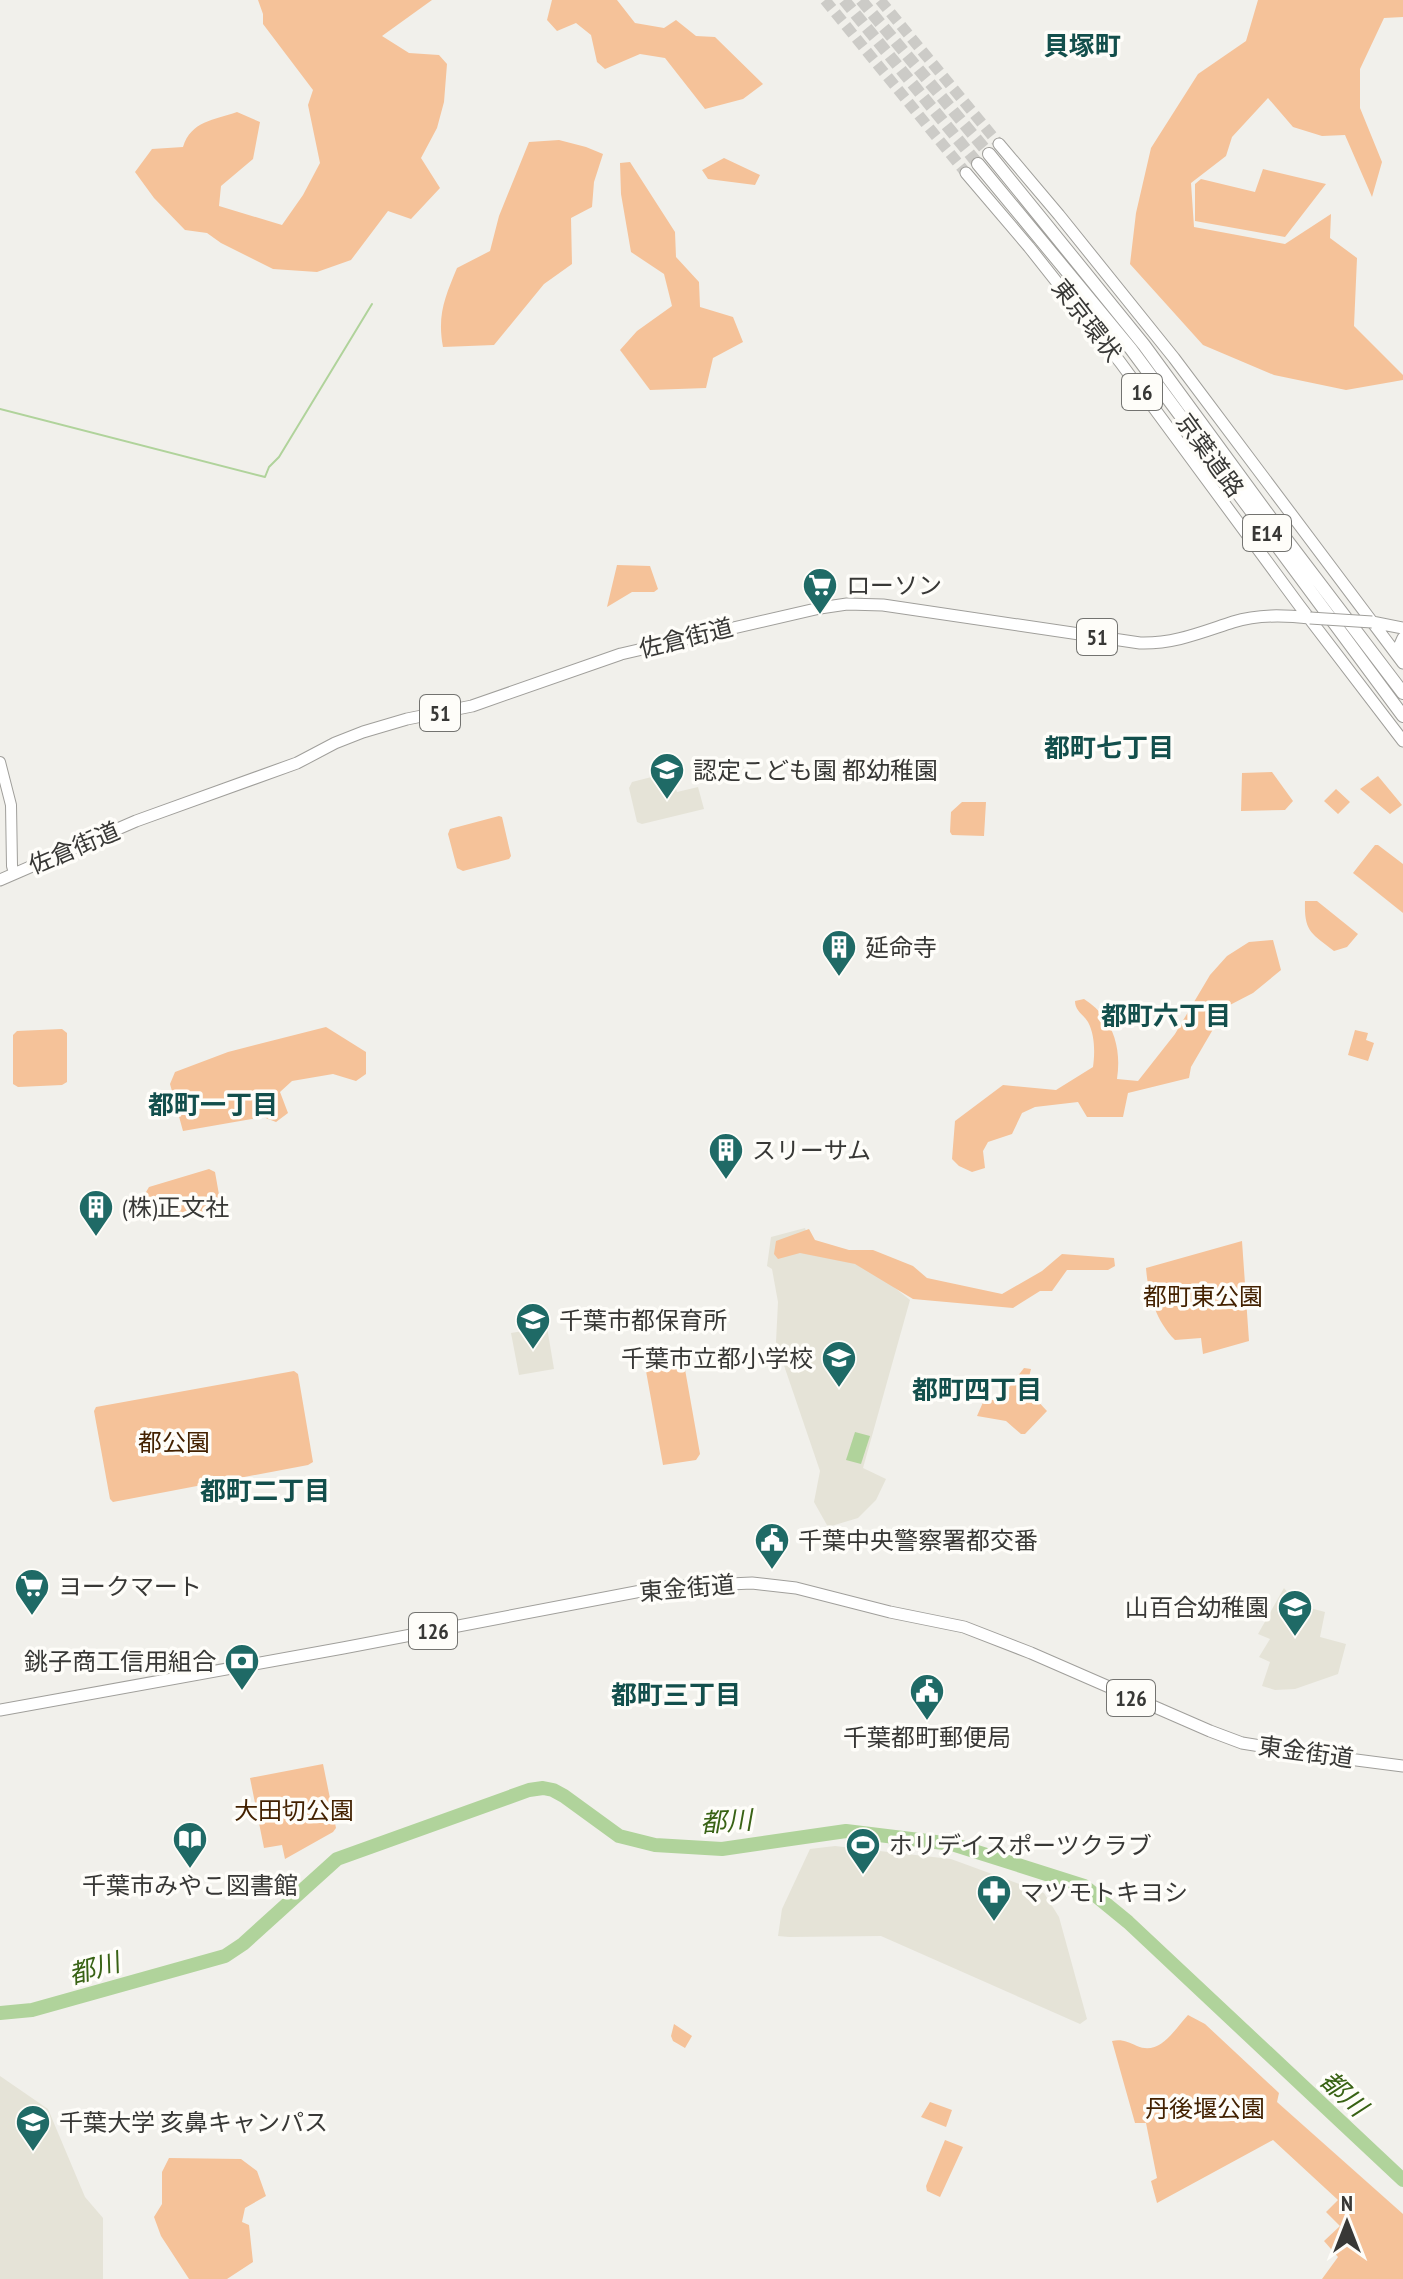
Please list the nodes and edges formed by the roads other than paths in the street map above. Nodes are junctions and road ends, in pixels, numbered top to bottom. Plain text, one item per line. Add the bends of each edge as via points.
1 (994, 149) joint
2 (978, 164) tunnel mouth
3 (966, 173) tunnel mouth
4 (1310, 618) junction
5 (1372, 622) junction
6 (1403, 628) edge
7 (1403, 638) edge
8 (1401, 660) edge
9 (1403, 693) edge
10 (1403, 716) edge
11 (1403, 741) edge
12 (0, 762) edge
13 (14, 873) junction
14 (0, 880) edge
15 (0, 1710) edge
16 (1403, 1766) edge

1 - 5 highway, 東京環状 / 16 via 1059,215 1174,358
1 - 9 highway, 京葉道路 / E14
2 - 10 highway, 京葉道路 / E14 via 1131,349
3 - 4 highway, 東京環状 / 16 via 1120,362 1259,559
4 - 5 highway, 佐倉街道 / 51, bridge
4 - 11 highway, 東京環状 / 16
4 - 13 highway, 佐倉街道 / 51 via 1258,616 1183,639 1140,643 883,605 820,608 633,651 472,706 363,732 297,763 136,821
5 - 6 highway, 佐倉街道 / 51
5 - 8 highway, 東京環状 / 16
7 - 8 highway
12 - 13 main road via 11,805
13 - 14 highway, 佐倉街道 / 51
15 - 16 highway, 東金街道 / 126 via 662,1587 752,1583 796,1588 964,1627 1242,1743

